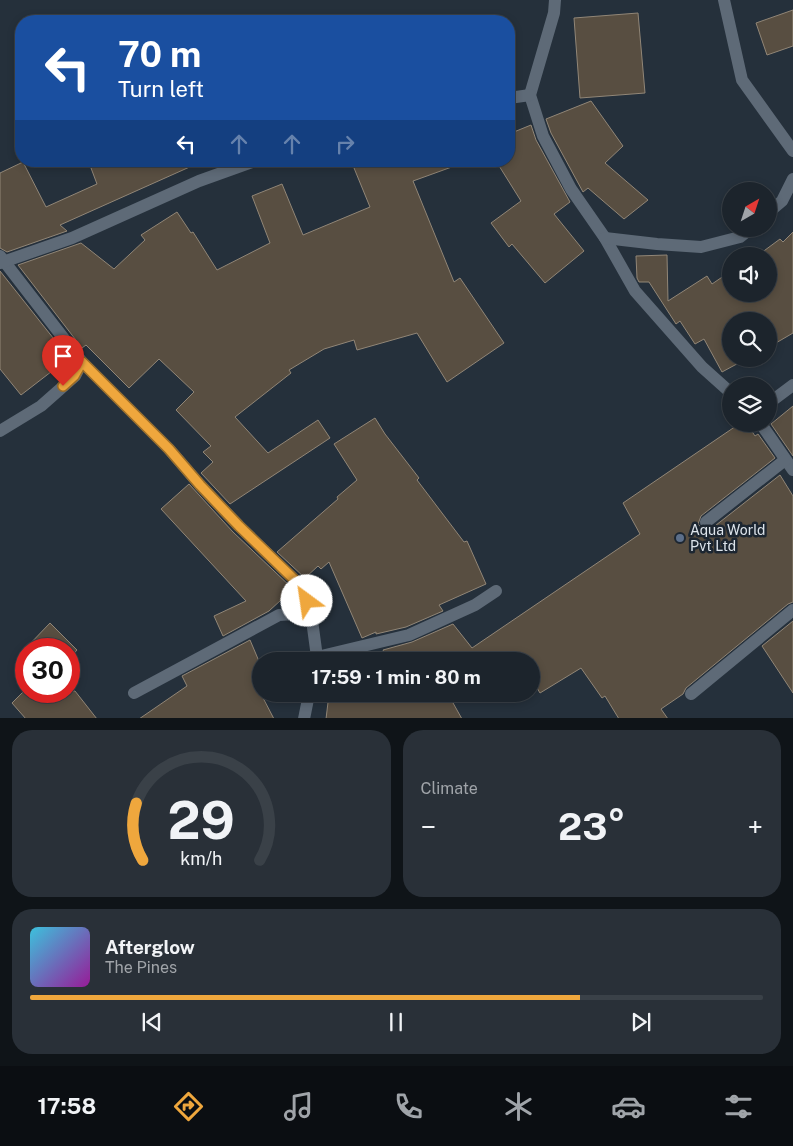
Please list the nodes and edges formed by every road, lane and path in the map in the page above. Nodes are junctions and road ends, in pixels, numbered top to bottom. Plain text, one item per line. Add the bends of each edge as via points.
1 (555, 0) edge
2 (724, 0) edge
3 (530, 95) junction
4 (515, 97) edge
5 (793, 151) edge
6 (238, 167) edge
7 (793, 179) edge
8 (778, 204) edge
9 (605, 238) junction
10 (736, 238) edge
11 (1, 260) edge
12 (82, 362) junction
13 (722, 385) edge
14 (793, 385) edge
15 (777, 397) edge
16 (0, 431) edge
17 (767, 432) edge
18 (789, 465) edge
19 (706, 522) dead end
20 (496, 591) dead end
21 (793, 610) edge
22 (311, 613) junction
23 (316, 652) edge
24 (344, 652) edge
25 (134, 693) dead end
26 (691, 694) dead end
27 (307, 702) edge
28 (304, 718) edge

1 - 3 street
2 - 5 street via 742,80
3 - 4 street
3 - 9 street via 542,136 571,189
6 - 11 street via 199,181 72,238
7 - 8 street
9 - 10 street via 701,247
9 - 13 street via 635,291 702,368
11 - 12 street
12 - 16 street via 74,376 41,406
12 - 22 street via 304,589
14 - 15 street
17 - 18 street
18 - 19 street
20 - 24 street via 475,605 408,635
21 - 26 street
22 - 23 street
22 - 25 street via 279,615
27 - 28 street

